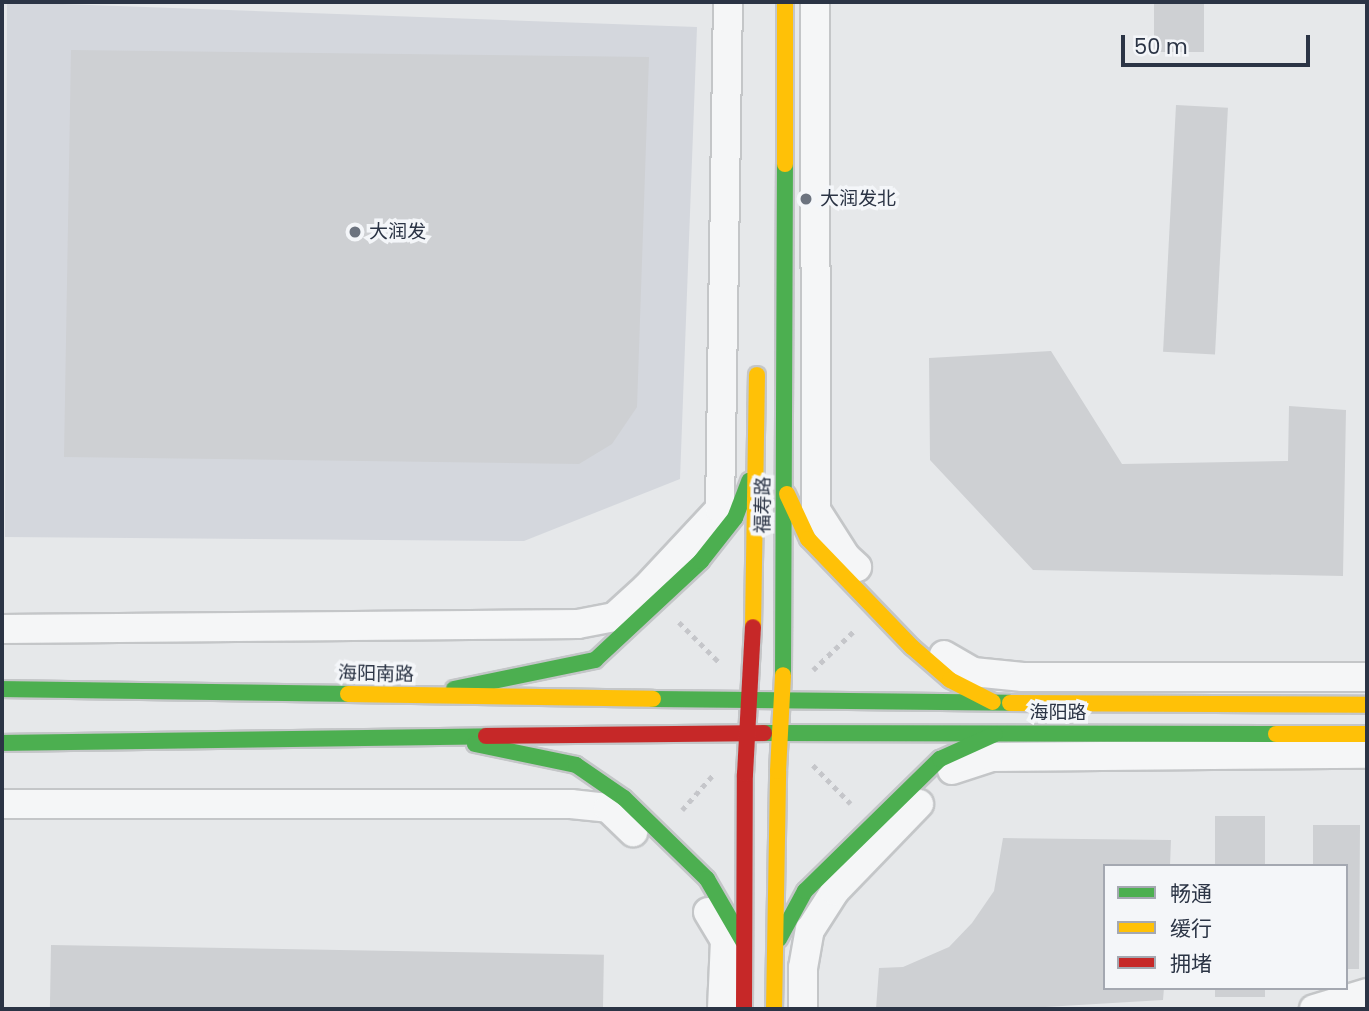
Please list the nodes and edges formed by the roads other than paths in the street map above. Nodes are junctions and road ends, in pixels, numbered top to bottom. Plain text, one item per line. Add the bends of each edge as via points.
1 (728, 2) edge
2 (785, 2) edge
3 (815, 2) edge
4 (758, 362) dead end
5 (757, 459) junction
6 (784, 488) junction
7 (2, 629) edge
8 (1367, 677) edge
9 (2, 689) edge
10 (427, 695) junction
11 (750, 701) junction
12 (783, 701) junction
13 (993, 702) junction
14 (1367, 705) edge
15 (748, 733) junction
16 (780, 734) junction
17 (995, 734) junction
18 (1367, 734) edge
19 (436, 737) junction
20 (2, 743) edge
21 (1367, 754) edge
22 (2, 804) edge
23 (744, 943) junction
24 (776, 944) junction
25 (1367, 993) edge
26 (722, 1009) edge
27 (744, 1009) edge
28 (774, 1009) edge
29 (803, 1009) edge
30 (1314, 1009) edge

1 - 7 street via 720,509 614,617 578,624
2 - 6 main road, 福寿路
3 - 8 street via 816,510 846,557 938,651 973,672 1023,677
4 - 5 main road, 福寿路
5 - 10 main road via 735,518 701,561 595,660
5 - 11 main road, 福寿路
6 - 12 main road, 福寿路
6 - 13 main road via 808,540 912,647 950,680
9 - 10 main road, 海阳南路
10 - 11 main road, 海阳南路
11 - 12 main road, 海阳路
11 - 15 main road, 福寿路
12 - 13 main road, 海阳路
12 - 16 main road, 福寿路
13 - 14 main road, 海阳路
15 - 16 main road, 海阳路
15 - 19 main road
15 - 23 main road, 福寿路
16 - 17 main road, 海阳路
16 - 24 main road, 福寿路
17 - 18 main road, 海阳路
17 - 24 main road via 940,759 805,891
19 - 20 main road
19 - 23 main road via 576,765 624,798 707,879
21 - 29 street via 992,757 950,771 835,891 810,930 803,968
22 - 26 street via 571,804 608,808 699,897 724,940
23 - 27 main road, 福寿路
24 - 28 main road, 福寿路
25 - 30 street

